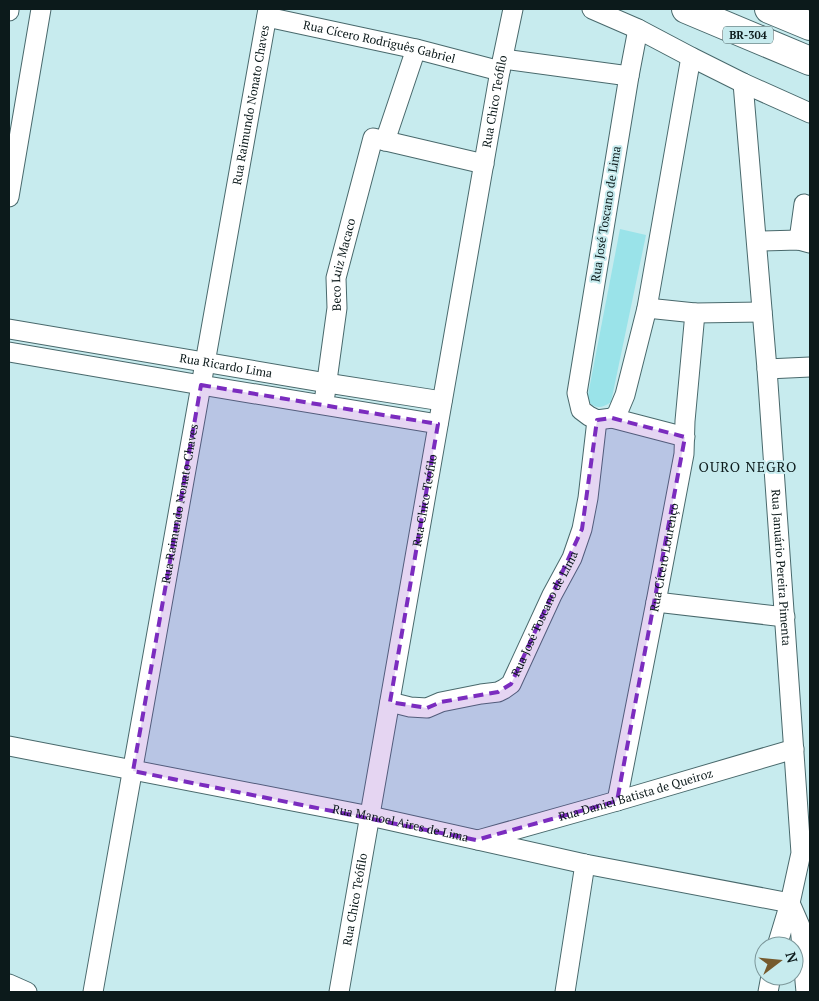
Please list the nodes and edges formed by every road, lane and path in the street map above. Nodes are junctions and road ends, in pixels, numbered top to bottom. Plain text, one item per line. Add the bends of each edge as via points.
1 (40, 9) edge
2 (513, 9) edge
3 (592, 9) edge
4 (686, 9) edge
5 (769, 9) edge
6 (268, 13) edge
7 (810, 26) edge
8 (638, 29) junction
9 (416, 49) junction
10 (691, 57) junction
11 (810, 61) edge
12 (501, 65) junction
13 (629, 76) junction
14 (743, 83) junction
15 (810, 113) edge
16 (385, 141) junction
17 (484, 164) junction
18 (9, 197) edge
19 (804, 204) dead end
20 (756, 241) junction
21 (805, 242) edge
22 (647, 308) junction
23 (762, 312) junction
24 (694, 313) junction
25 (9, 329) edge
26 (9, 352) edge
27 (206, 363) junction
28 (810, 367) edge
29 (767, 369) junction
30 (327, 383) junction
31 (201, 385) junction
32 (442, 401) junction
33 (323, 405) junction
34 (604, 419) junction
35 (438, 424) junction
36 (684, 437) junction
37 (656, 602) junction
38 (784, 617) junction
39 (390, 702) junction
40 (9, 746) edge
41 (794, 749) junction
42 (133, 771) junction
43 (617, 801) junction
44 (370, 816) junction
45 (476, 840) junction
46 (585, 864) junction
47 (804, 869) edge
48 (790, 903) junction
49 (781, 936) edge
50 (9, 984) edge
51 (27, 992) edge
52 (94, 992) edge
53 (339, 992) edge
54 (565, 992) edge
55 (806, 992) edge

1 - 18 street
2 - 12 street, Rua Chico Teófilo
3 - 8 street
4 - 11 highway, BR-304
5 - 7 highway, BR-304
6 - 9 street, Rua Cícero Rodriguês Gabriel
6 - 27 street, Rua Raimundo Nonato Chaves
8 - 10 street
8 - 13 street, Rua José Toscano de Lima
9 - 12 street, Rua Cícero Rodriguês Gabriel
9 - 16 street
10 - 14 street
10 - 22 street, Rua José Toscano de Lima
12 - 13 street, Rua Cícero Rodriguês Gabriel
12 - 17 street, Rua Chico Teófilo
13 - 34 street, Rua José Toscano de Lima via 576,393 581,410 589,416
14 - 15 street
14 - 20 street, Rua Januário Pereira Pimenta
16 - 17 street
16 - 30 street, Beco Luiz Macaco via 373,138 336,278 337,308
17 - 32 street, Rua Chico Teófilo
19 - 21 street
20 - 21 street
20 - 23 street, Rua Januário Pereira Pimenta
22 - 24 street
22 - 34 street, Rua José Toscano de Lima via 625,395 617,414
23 - 24 street
23 - 29 street, Rua Januário Pereira Pimenta
24 - 36 street, Rua Cícero Lourenço
25 - 27 street, Rua Ricardo Lima
26 - 31 street, Rua Ricardo Lima
27 - 30 street, Rua Ricardo Lima
27 - 31 street, Rua Raimundo Nonato Chaves
28 - 29 street
29 - 38 street, Rua Januário Pereira Pimenta
30 - 32 street, Rua Ricardo Lima
30 - 33 street, Beco Luiz Macaco
31 - 33 street, Rua Ricardo Lima
31 - 42 street, Rua Raimundo Nonato Chaves
32 - 35 street, Rua Chico Teófilo
33 - 35 street, Rua Ricardo Lima
34 - 36 street
34 - 39 street, Rua José Toscano de Lima via 582,529 572,558 510,684 498,692 441,702 427,708
35 - 39 street, Rua Chico Teófilo
36 - 37 street, Rua Cícero Lourenço via 684,454
37 - 38 street
37 - 43 street, Rua Cícero Lourenço
38 - 41 street, Rua Januário Pereira Pimenta
39 - 44 street, Rua Chico Teófilo
40 - 42 street, Rua Manoel Aires de Lima
41 - 43 street, Rua Daniel Batista de Queiroz
41 - 47 street, Rua Januário Pereira Pimenta
42 - 44 street, Rua Manoel Aires de Lima
42 - 52 street, Rua Raimundo Nonato Chaves
43 - 45 street, Rua Daniel Batista de Queiroz
44 - 45 street, Rua Manoel Aires de Lima
44 - 53 street, Rua Chico Teófilo
45 - 46 street, Rua Manoel Aires de Lima
46 - 48 street, Rua Manoel Aires de Lima
46 - 54 street
47 - 48 street, Rua Januário Pereira Pimenta
48 - 49 street, Rua Januário Pereira Pimenta
48 - 55 street via 800,926
50 - 51 street

